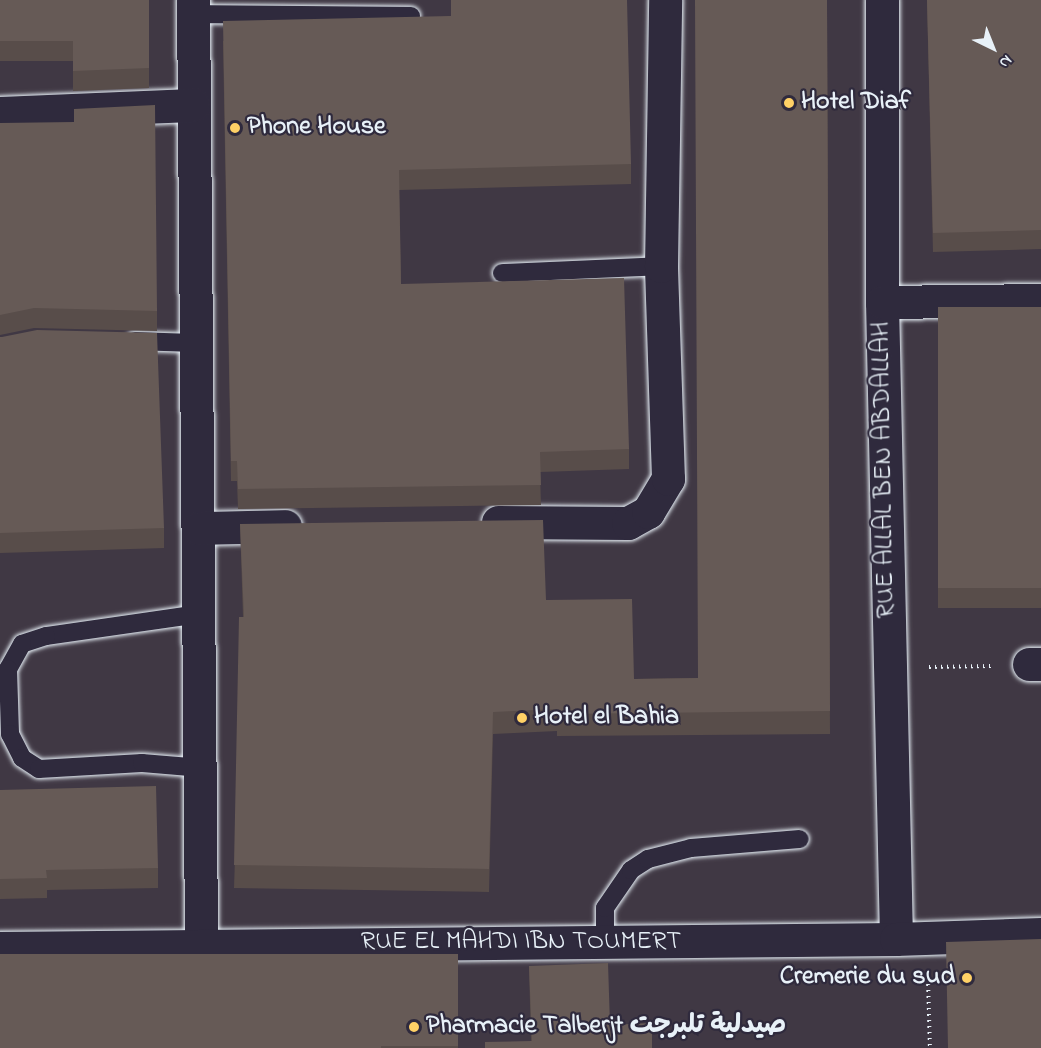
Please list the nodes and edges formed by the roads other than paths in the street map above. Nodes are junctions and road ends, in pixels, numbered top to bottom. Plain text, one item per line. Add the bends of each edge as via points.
1 (665, 0) edge
2 (882, 0) edge
3 (193, 7) edge
4 (411, 16) edge
5 (193, 105) junction
6 (0, 113) edge
7 (661, 266) junction
8 (502, 273) dead end
9 (1041, 300) edge
10 (882, 302) junction
11 (115, 341) edge
12 (194, 343) junction
13 (471, 523) edge
14 (317, 525) edge
15 (199, 528) junction
16 (199, 614) junction
17 (202, 768) junction
18 (800, 839) dead end
19 (1041, 934) edge
20 (911, 938) junction
21 (605, 943) junction
22 (201, 945) junction
23 (0, 948) edge

1 - 7 street
2 - 10 street, RUE ALLAL BEN ABDALLAH
3 - 4 lane
3 - 5 street
5 - 6 street
5 - 12 street
7 - 8 lane
7 - 13 street via 668,478 648,512 628,523
9 - 10 street
10 - 20 street, RUE ALLAL BEN ABDALLAH via 890,669
11 - 12 lane
12 - 15 street
14 - 15 street
15 - 16 street
16 - 17 street
16 - 17 lane via 46,636 22,644 8,669 10,734 22,758 39,769 142,763
17 - 22 street
18 - 21 lane via 691,848 648,859 631,870 605,908
19 - 20 street, RUE EL MAHDI IBN TOUMERT
20 - 21 street, RUE EL MAHDI IBN TOUMERT
21 - 22 street, RUE EL MAHDI IBN TOUMERT
22 - 23 street, RUE EL MAHDI IBN TOUMERT

